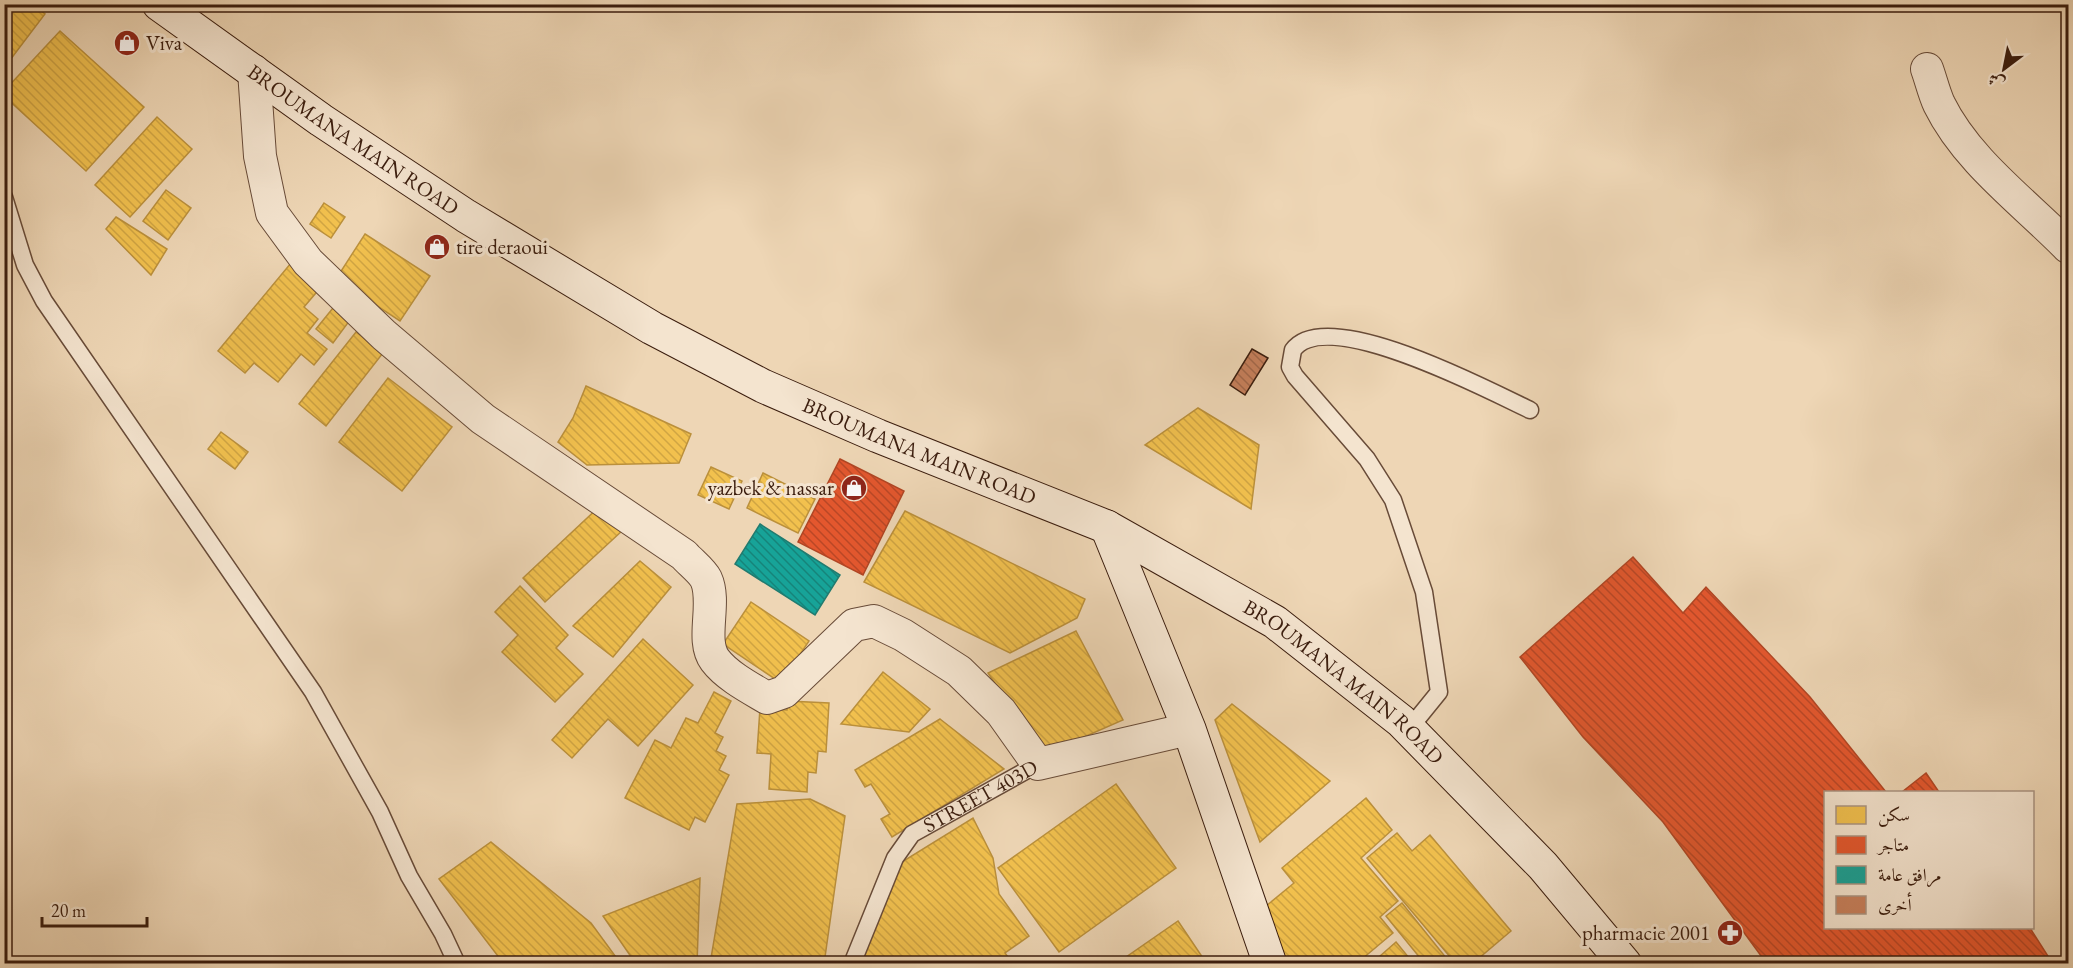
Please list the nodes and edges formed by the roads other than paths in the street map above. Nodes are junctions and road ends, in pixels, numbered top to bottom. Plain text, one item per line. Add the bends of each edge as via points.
1 (166, 7) edge
2 (1927, 69) dead end
3 (254, 71) junction
4 (4, 197) edge
5 (2068, 246) edge
6 (1530, 410) dead end
7 (1107, 527) junction
8 (1189, 729) junction
9 (1409, 729) junction
10 (1038, 764) junction
11 (457, 963) edge
12 (852, 963) edge
13 (1270, 963) edge
14 (1625, 963) edge

1 - 3 main road, BROUMANA MAIN ROAD
2 - 5 street via 1939,103 1960,138
3 - 7 main road, BROUMANA MAIN ROAD via 466,216 652,328 763,386
3 - 10 street via 260,156 272,213 308,262 384,335 483,419 684,555 706,579 712,619 707,637 715,660 746,686 768,698 784,692 854,625 874,621 959,671 1001,712
4 - 11 lane via 25,266 44,301 313,692
6 - 9 lane via 1417,358 1359,339 1306,339 1293,350 1290,367 1295,376 1367,459 1393,500 1424,592 1439,692
7 - 8 main road
7 - 9 main road, BROUMANA MAIN ROAD via 1275,622
8 - 10 street, STREET 403D
8 - 13 main road
9 - 14 main road, BROUMANA MAIN ROAD via 1543,866
10 - 12 lane, STREET 403D via 912,834 895,858

